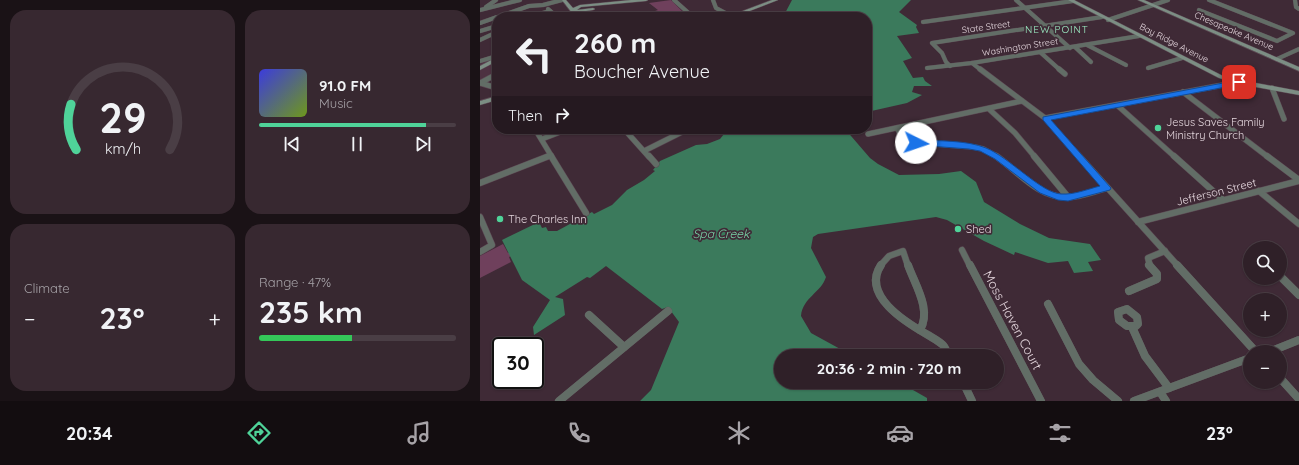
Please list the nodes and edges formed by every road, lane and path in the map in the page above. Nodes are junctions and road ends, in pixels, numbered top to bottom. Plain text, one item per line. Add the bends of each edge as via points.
1 (496, 0) edge
2 (520, 0) edge
3 (646, 0) edge
4 (674, 0) edge
5 (713, 0) edge
6 (776, 0) edge
7 (1016, 0) edge
8 (1140, 0) edge
9 (1168, 0) edge
10 (1209, 0) edge
11 (1295, 0) edge
12 (564, 1) edge
13 (1071, 1) edge
14 (611, 3) junction
15 (543, 5) junction
16 (1152, 5) junction
17 (1023, 8) junction
18 (586, 9) junction
19 (1299, 9) edge
20 (1199, 10) dead end
21 (481, 11) edge
22 (550, 11) joint
23 (573, 11) joint
24 (512, 12) edge
25 (546, 12) edge
26 (583, 12) edge
27 (687, 12) edge
28 (722, 12) edge
29 (744, 12) edge
30 (1102, 17) junction
31 (492, 19) edge
32 (1108, 20) junction
33 (922, 22) dead end
34 (480, 23) edge
35 (1046, 26) junction
36 (492, 27) edge
37 (480, 31) edge
38 (492, 34) edge
39 (1139, 36) junction
40 (480, 40) edge
41 (1086, 45) junction
42 (1072, 47) junction
43 (1299, 49) edge
44 (1040, 52) junction
45 (492, 57) edge
46 (1182, 58) junction
47 (1277, 59) junction
48 (480, 61) edge
49 (492, 62) edge
50 (1091, 62) dead end
51 (972, 63) junction
52 (1126, 65) dead end
53 (950, 66) junction
54 (480, 68) edge
55 (927, 68) dead end
56 (1148, 68) dead end
57 (1299, 69) edge
58 (1065, 74) dead end
59 (492, 77) edge
60 (1226, 78) junction
61 (1239, 82) junction
62 (480, 83) edge
63 (1225, 85) junction
64 (492, 87) edge
65 (1272, 88) junction
66 (1184, 92) junction
67 (1299, 93) edge
68 (492, 99) edge
69 (1022, 101) junction
70 (480, 103) edge
71 (1117, 105) junction
72 (989, 109) junction
73 (1045, 118) junction
74 (1284, 119) dead end
75 (897, 128) junction
76 (872, 133) edge
77 (538, 134) edge
78 (555, 134) edge
79 (629, 134) edge
80 (678, 134) edge
81 (542, 139) junction
82 (644, 151) junction
83 (551, 155) junction
84 (656, 164) dead end
85 (1299, 180) edge
86 (480, 183) edge
87 (1107, 188) junction
88 (1259, 191) junction
89 (1068, 197) junction
90 (1223, 200) junction
91 (586, 213) dead end
92 (480, 217) edge
93 (1138, 222) junction
94 (1299, 224) edge
95 (962, 250) dead end
96 (1165, 251) junction
97 (480, 252) edge
98 (1287, 283) edge
99 (1129, 291) dead end
100 (1299, 295) edge
101 (1048, 304) dead end
102 (668, 311) dead end
103 (589, 315) dead end
104 (1132, 327) dead end
105 (920, 330) junction
106 (1299, 340) edge
107 (1250, 345) edge
108 (1286, 345) edge
109 (624, 347) junction
110 (945, 349) edge
111 (1243, 361) edge
112 (1287, 386) edge
113 (1168, 388) junction
114 (967, 389) edge
115 (1160, 392) junction
116 (1299, 399) edge
117 (559, 401) edge
118 (972, 401) edge
119 (1041, 401) edge
120 (1118, 401) edge
121 (1134, 401) edge
122 (1166, 401) edge

1 - 21 street
2 - 21 street
3 - 14 main road
4 - 27 street
5 - 28 street via 716,8
6 - 29 main road
7 - 17 street
8 - 16 main road, Chesapeake Avenue
9 - 16 street
10 - 20 street via 1293,33 1277,41
11 - 19 street
12 - 15 street
12 - 18 main road
12 - 23 main road
13 - 17 street
13 - 30 main road, Bay Ridge Avenue
14 - 18 main road
14 - 18 main road
15 - 22 street
15 - 24 street
16 - 32 street
16 - 47 main road, Chesapeake Avenue
17 - 33 street
17 - 35 street
18 - 23 main road via 580,12
18 - 26 main road
22 - 25 street
30 - 32 main road, Bay Ridge Avenue
30 - 35 street, State Street
31 - 34 street
32 - 39 main road, Bay Ridge Avenue
35 - 42 street
35 - 53 street, State Street via 932,43
36 - 37 street
38 - 40 street
39 - 41 street, Washington Street
39 - 46 main road, Bay Ridge Avenue
41 - 42 street, Washington Street
41 - 52 street
42 - 44 street, Washington Street
42 - 50 street
43 - 47 street
44 - 51 street, Washington Street
44 - 58 street
45 - 48 street
46 - 56 street
46 - 60 main road, Bay Ridge Avenue
47 - 57 main road, Chesapeake Avenue
49 - 54 main road
51 - 53 street, Washington Street
51 - 69 street
53 - 55 street, Washington Street
59 - 62 street
60 - 61 main road, Bay Ridge Avenue
60 - 63 street via 1229,81
61 - 63 street
61 - 65 main road, Bay Ridge Avenue
62 - 64 street
63 - 66 street
65 - 67 main road, Bay Ridge Avenue
65 - 74 street
66 - 71 street
66 - 85 street
68 - 70 main road
69 - 72 street
69 - 73 street
71 - 73 street
71 - 90 street
72 - 75 street
72 - 89 street via 1014,133
73 - 87 street
75 - 76 street
75 - 89 street via 902,137 910,142 982,149 998,157 1043,191 1058,197
77 - 81 street
78 - 81 street
79 - 82 street
80 - 82 street
81 - 83 street
82 - 84 street
83 - 86 street
83 - 91 street
85 - 88 street, Jefferson Street
87 - 89 street
87 - 93 street
88 - 90 street, Jefferson Street
88 - 94 street
90 - 93 street, Jefferson Street
92 - 97 street via 492,245
93 - 96 street
95 - 119 street, Moss Haven Court
96 - 99 street via 1148,258 1149,264 1156,271 1157,279
96 - 107 street
98 - 100 street
101 - 120 street via 1079,364
102 - 109 street
103 - 109 street
104 - 113 street via 1145,356
105 - 105 street via 889,308 877,291 874,278 883,260 893,252 903,251 925,310 924,323
105 - 110 street
106 - 108 street
109 - 117 street
111 - 113 street
112 - 116 street
113 - 115 street
114 - 118 street
115 - 121 street
115 - 122 street

